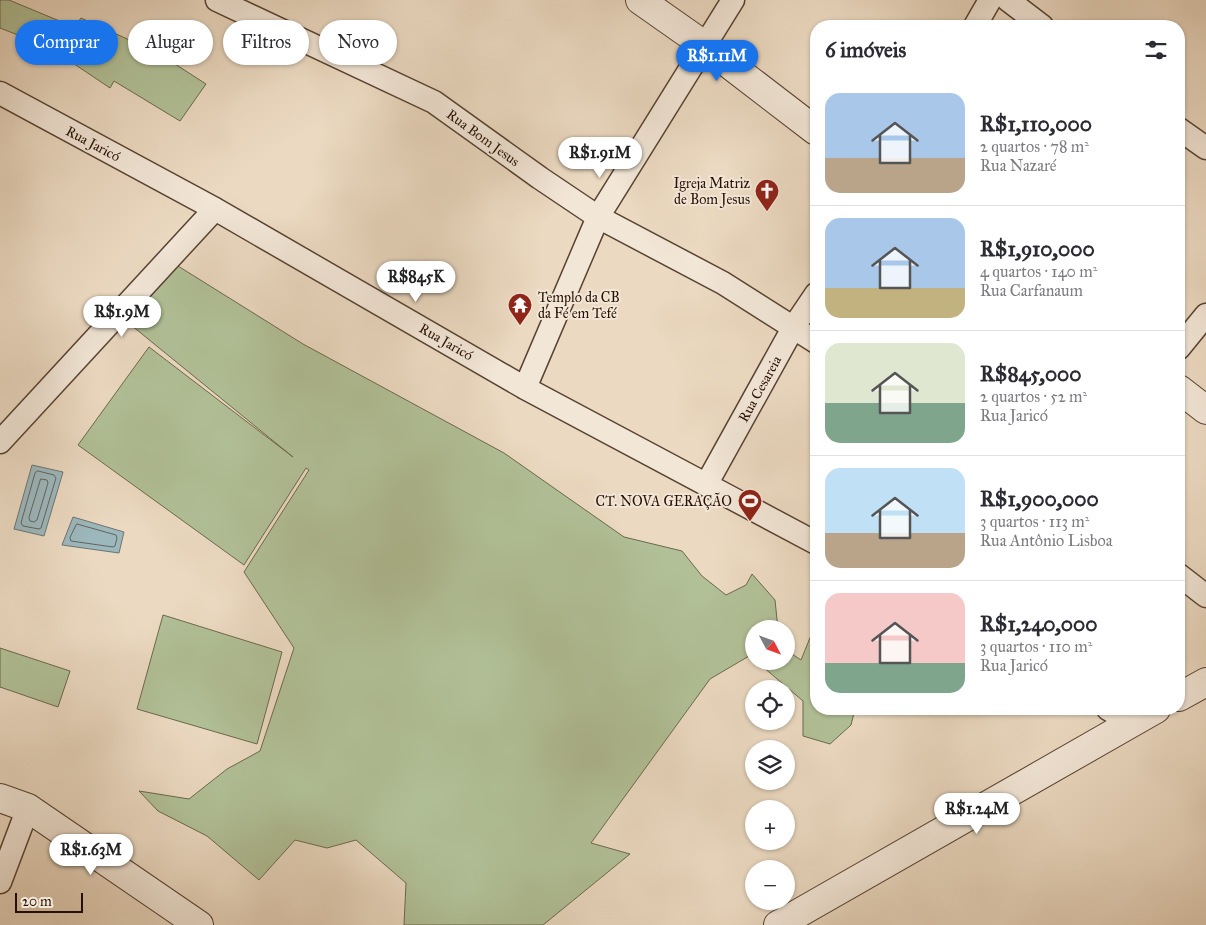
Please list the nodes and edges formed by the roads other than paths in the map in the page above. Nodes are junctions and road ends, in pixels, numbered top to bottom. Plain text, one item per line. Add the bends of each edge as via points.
1 (217, 0) edge
2 (640, 0) edge
3 (733, 0) edge
4 (990, 0) edge
5 (1008, 0) edge
6 (979, 20) edge
7 (1034, 20) edge
8 (704, 45) junction
9 (1, 95) edge
10 (810, 126) edge
11 (1185, 133) edge
12 (1206, 148) edge
13 (216, 209) junction
14 (598, 217) junction
15 (810, 303) edge
16 (1206, 315) edge
17 (793, 328) junction
18 (810, 338) edge
19 (1185, 341) edge
20 (525, 388) junction
21 (1185, 394) edge
22 (1206, 410) edge
23 (0, 442) edge
24 (706, 485) junction
25 (810, 540) edge
26 (1185, 580) edge
27 (1206, 596) edge
28 (1206, 682) edge
29 (1185, 693) edge
30 (1119, 716) edge
31 (0, 798) edge
32 (28, 808) junction
33 (0, 882) edge
34 (197, 924) edge
35 (778, 925) edge

1 - 14 street, Rua Bom Jesus via 434,102
2 - 8 street
3 - 8 street
4 - 6 street
5 - 7 street
8 - 10 street
8 - 14 street
9 - 13 street, Rua Jaricó
11 - 12 street
13 - 20 street, Rua Jaricó
13 - 23 street
14 - 17 street, Rua Bom Jesus via 723,283
14 - 20 street
15 - 17 street, Rua Cesareia
16 - 19 street
17 - 18 street, Rua Bom Jesus
17 - 24 street, Rua Cesareia
20 - 24 street, Rua Jaricó
21 - 22 street
24 - 25 street, Rua Jaricó
26 - 27 street
28 - 29 street
30 - 35 street
31 - 32 street
32 - 33 street
32 - 34 street

